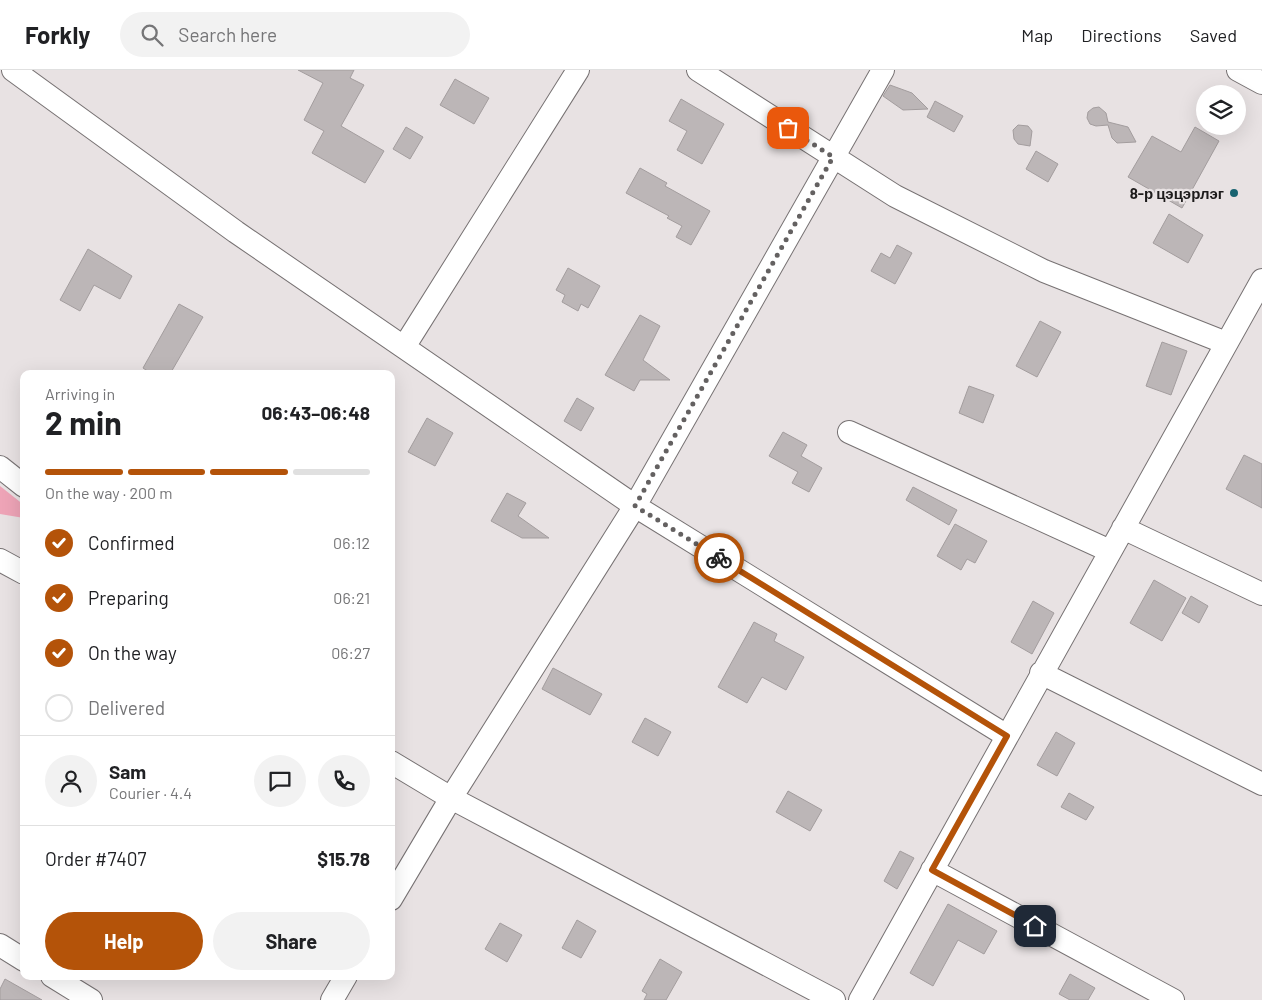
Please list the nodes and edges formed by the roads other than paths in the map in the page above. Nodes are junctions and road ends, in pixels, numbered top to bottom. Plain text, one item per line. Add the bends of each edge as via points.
1 (13, 70) edge
2 (578, 70) edge
3 (698, 70) edge
4 (883, 70) edge
5 (1238, 70) edge
6 (1262, 83) edge
7 (833, 157) junction
8 (1260, 286) edge
9 (1226, 343) junction
10 (404, 348) junction
11 (849, 432) dead end
12 (0, 467) edge
13 (20, 483) edge
14 (635, 506) junction
15 (1123, 528) junction
16 (1110, 551) junction
17 (0, 560) edge
18 (20, 571) edge
19 (1262, 594) edge
20 (1041, 673) junction
21 (1007, 736) junction
22 (395, 764) edge
23 (1262, 784) edge
24 (451, 798) junction
25 (932, 870) junction
26 (395, 892) edge
27 (0, 946) edge
28 (20, 958) edge
29 (58, 980) edge
30 (344, 980) edge
31 (91, 1000) edge
32 (332, 1000) edge
33 (834, 1000) edge
34 (860, 1000) edge
35 (1173, 1000) edge

1 - 10 street via 236,232
2 - 10 street
3 - 7 street
4 - 7 street
5 - 6 street
7 - 9 street via 895,196 1044,271
7 - 14 street
8 - 9 street
9 - 15 street
10 - 14 street
11 - 16 street
12 - 13 street
14 - 21 street
14 - 24 street
15 - 16 street
15 - 19 street
16 - 20 street
17 - 18 street
20 - 21 street
20 - 23 street
21 - 25 street
22 - 24 street
24 - 26 street
24 - 33 street
25 - 34 street
25 - 35 street
27 - 28 street
29 - 31 street
30 - 32 street

